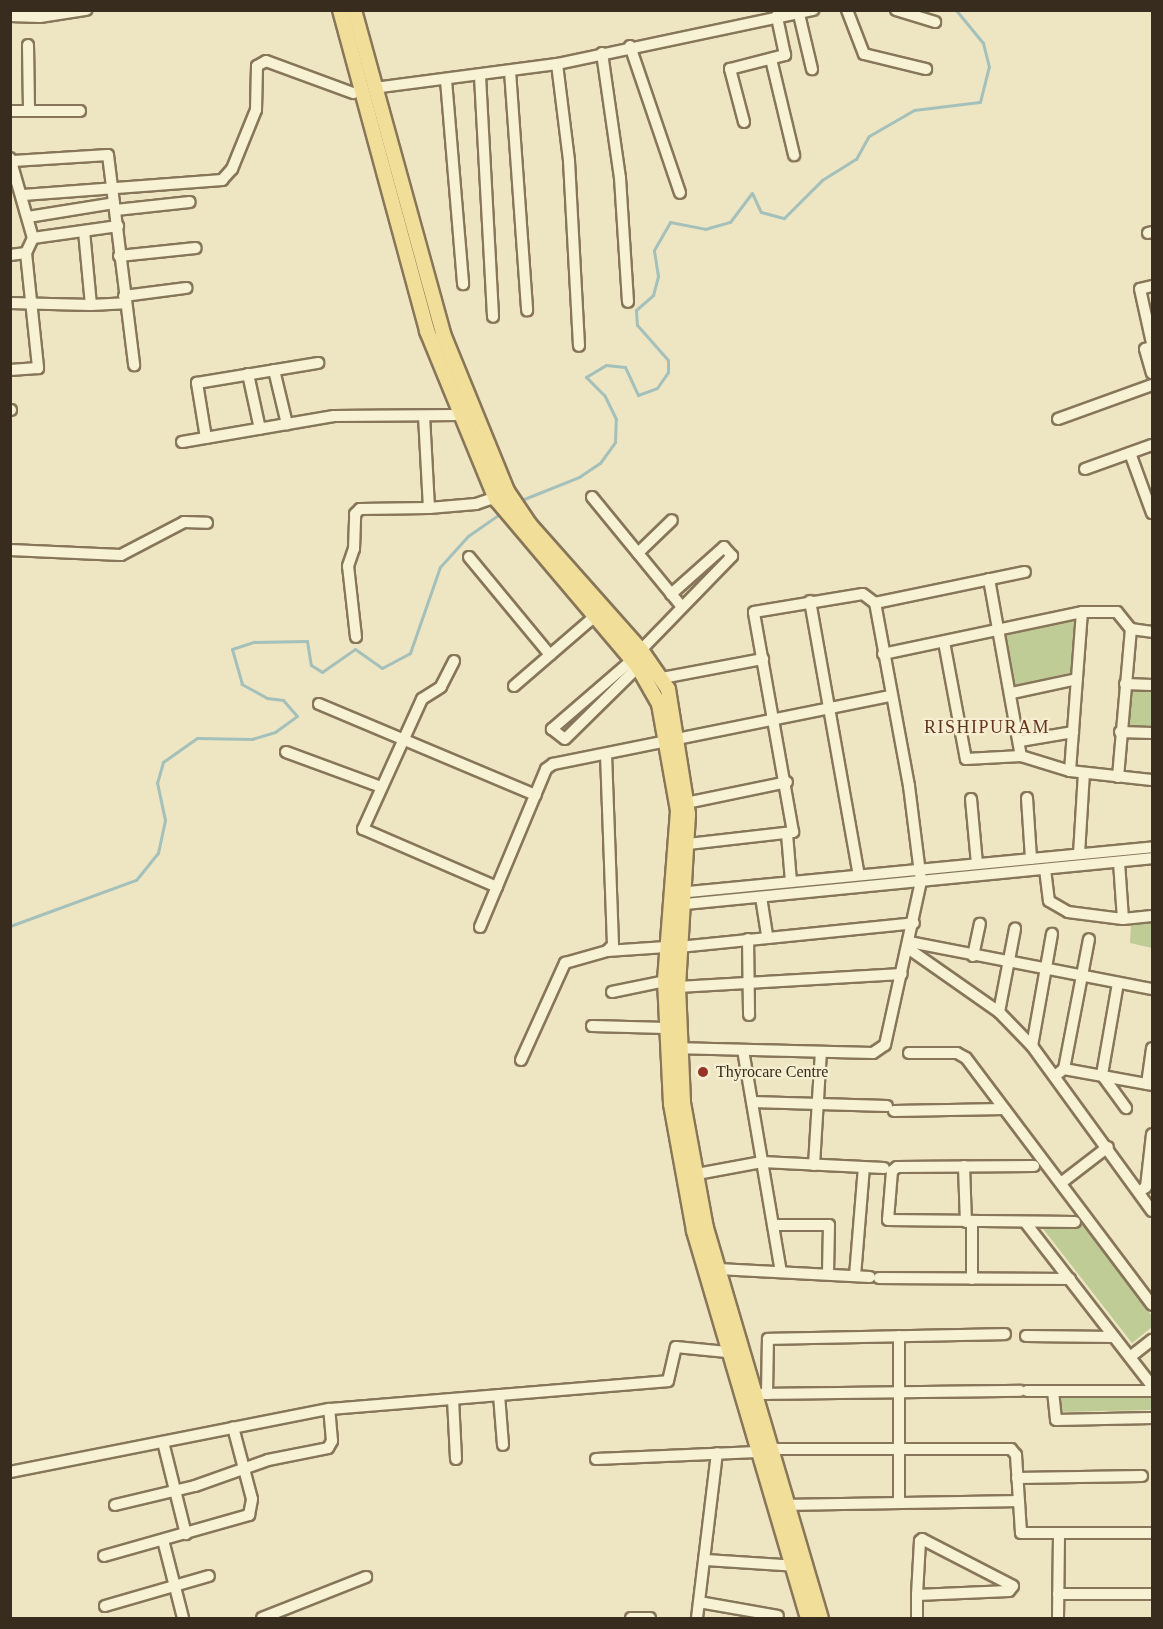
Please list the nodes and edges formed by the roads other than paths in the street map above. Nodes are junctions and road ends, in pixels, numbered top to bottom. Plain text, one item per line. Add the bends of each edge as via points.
1 (86, 10) edge
2 (340, 10) edge
3 (354, 10) edge
4 (813, 10) edge
5 (847, 10) edge
6 (896, 10) edge
7 (799, 12) edge
8 (10, 16) edge
9 (777, 16) junction
10 (935, 22) dead end
11 (28, 45) dead end
12 (630, 46) junction
13 (602, 53) junction
14 (771, 59) junction
15 (557, 64) junction
16 (812, 69) dead end
17 (926, 69) dead end
18 (510, 71) junction
19 (480, 76) junction
20 (446, 80) junction
21 (374, 88) junction
22 (353, 93) dead end
23 (29, 110) junction
24 (10, 111) edge
25 (80, 111) dead end
26 (744, 122) dead end
27 (794, 155) dead end
28 (12, 159) edge
29 (114, 188) junction
30 (680, 193) dead end
31 (23, 195) junction
32 (190, 202) dead end
33 (115, 206) junction
34 (28, 217) junction
35 (118, 226) junction
36 (84, 231) junction
37 (33, 238) junction
38 (196, 248) dead end
39 (26, 253) junction
40 (10, 255) edge
41 (119, 256) junction
42 (464, 284) dead end
43 (1152, 285) edge
44 (186, 288) dead end
45 (125, 300) junction
46 (30, 302) junction
47 (628, 302) dead end
48 (10, 303) edge
49 (92, 305) junction
50 (527, 310) dead end
51 (493, 317) dead end
52 (1152, 345) edge
53 (579, 346) dead end
54 (318, 363) dead end
55 (134, 365) dead end
56 (10, 370) edge
57 (274, 370) junction
58 (1152, 373) edge
59 (248, 374) junction
60 (1152, 385) edge
61 (459, 415) junction
62 (424, 417) junction
63 (1059, 419) dead end
64 (287, 424) junction
65 (260, 429) junction
66 (206, 438) junction
67 (182, 442) dead end
68 (1152, 444) edge
69 (1130, 453) junction
70 (1085, 468) dead end
71 (592, 497) dead end
72 (504, 499) junction
73 (429, 507) junction
74 (1152, 513) edge
75 (672, 520) dead end
76 (207, 522) dead end
77 (524, 528) junction
78 (10, 550) edge
79 (638, 553) junction
80 (469, 557) dead end
81 (1025, 572) dead end
82 (989, 579) junction
83 (671, 594) junction
84 (810, 601) junction
85 (874, 603) junction
86 (682, 608) junction
87 (1082, 612) junction
88 (594, 617) junction
89 (1131, 629) junction
90 (1000, 631) junction
91 (1152, 632) edge
92 (356, 637) dead end
93 (944, 642) junction
94 (883, 654) junction
95 (550, 656) junction
96 (637, 659) junction
97 (763, 659) junction
98 (454, 661) dead end
99 (662, 678) junction
100 (1077, 679) junction
101 (1125, 684) junction
102 (1152, 685) edge
103 (514, 686) dead end
104 (1012, 693) junction
105 (890, 696) junction
106 (319, 704) dead end
107 (827, 710) junction
108 (774, 721) junction
109 (1073, 732) junction
110 (1120, 732) junction
111 (1152, 733) edge
112 (403, 740) junction
113 (671, 741) junction
114 (1020, 741) junction
115 (286, 752) dead end
116 (606, 755) junction
117 (1021, 756) junction
118 (966, 759) junction
119 (970, 771) dead end
120 (1070, 771) junction
121 (1084, 772) junction
122 (1118, 777) junction
123 (1152, 780) edge
124 (786, 782) junction
125 (381, 787) junction
126 (536, 795) junction
127 (1027, 798) dead end
128 (971, 799) dead end
129 (687, 803) junction
130 (787, 834) junction
131 (688, 844) junction
132 (1152, 847) edge
133 (1079, 854) junction
134 (1031, 858) junction
135 (1152, 858) edge
136 (1119, 862) junction
137 (977, 864) junction
138 (920, 869) junction
139 (1045, 869) junction
140 (859, 875) junction
141 (921, 881) junction
142 (791, 882) junction
143 (497, 887) junction
144 (761, 897) junction
145 (677, 899) junction
146 (1152, 916) edge
147 (1123, 919) junction
148 (914, 923) junction
149 (980, 924) dead end
150 (480, 927) dead end
151 (1015, 929) dead end
152 (1052, 934) dead end
153 (767, 936) junction
154 (748, 939) junction
155 (1089, 939) dead end
156 (910, 946) junction
157 (673, 947) junction
158 (607, 951) junction
159 (973, 956) junction
160 (1009, 965) junction
161 (1046, 971) junction
162 (902, 974) junction
163 (1081, 978) junction
164 (750, 982) junction
165 (1118, 983) junction
166 (672, 984) junction
167 (1152, 990) edge
168 (612, 992) dead end
169 (999, 1012) junction
170 (749, 1015) dead end
171 (592, 1026) dead end
172 (666, 1028) junction
173 (1032, 1046) junction
174 (673, 1048) junction
175 (1152, 1048) edge
176 (743, 1050) junction
177 (821, 1052) junction
178 (909, 1053) dead end
179 (521, 1060) dead end
180 (1060, 1072) junction
181 (1102, 1075) junction
182 (1150, 1085) edge
183 (752, 1102) junction
184 (818, 1104) junction
185 (1126, 1108) dead end
186 (1004, 1109) junction
187 (1152, 1134) edge
188 (1108, 1147) junction
189 (762, 1162) junction
190 (814, 1165) junction
191 (964, 1166) junction
192 (1034, 1166) dead end
193 (864, 1167) junction
194 (884, 1168) dead end
195 (697, 1174) junction
196 (1060, 1183) junction
197 (1146, 1188) edge
198 (1152, 1211) edge
199 (1075, 1221) dead end
200 (969, 1222) junction
201 (1026, 1222) junction
202 (773, 1225) junction
203 (718, 1269) junction
204 (781, 1272) junction
205 (828, 1274) junction
206 (855, 1276) junction
207 (972, 1279) junction
208 (1070, 1279) junction
209 (1152, 1305) edge
210 (1005, 1334) dead end
211 (899, 1336) junction
212 (1026, 1336) dead end
213 (1114, 1337) junction
214 (1152, 1340) edge
215 (727, 1352) junction
216 (1130, 1357) junction
217 (1152, 1389) edge
218 (1053, 1391) junction
219 (899, 1392) junction
220 (753, 1394) junction
221 (767, 1394) junction
222 (500, 1395) junction
223 (453, 1399) junction
224 (329, 1409) junction
225 (1152, 1418) edge
226 (233, 1427) junction
227 (163, 1442) junction
228 (503, 1445) dead end
229 (899, 1449) junction
230 (763, 1450) junction
231 (717, 1453) junction
232 (456, 1459) dead end
233 (596, 1459) dead end
234 (244, 1468) junction
235 (10, 1472) edge
236 (1147, 1475) edge
237 (1017, 1478) junction
238 (176, 1491) junction
239 (1017, 1501) junction
240 (899, 1503) junction
241 (787, 1505) junction
242 (115, 1506) dead end
243 (1059, 1533) junction
244 (1152, 1533) edge
245 (186, 1534) junction
246 (163, 1540) junction
247 (104, 1556) dead end
248 (706, 1560) junction
249 (800, 1566) junction
250 (209, 1576) dead end
251 (366, 1577) dead end
252 (173, 1586) junction
253 (1058, 1594) junction
254 (1152, 1594) edge
255 (917, 1595) junction
256 (699, 1602) junction
257 (105, 1606) dead end
258 (778, 1616) dead end
259 (183, 1618) edge
260 (262, 1618) edge
261 (631, 1618) edge
262 (650, 1618) edge
263 (697, 1618) edge
264 (808, 1618) edge
265 (821, 1618) edge
266 (917, 1618) edge
267 (1058, 1618) edge

1 - 8 street via 40,17
2 - 61 main road via 411,280
3 - 21 main road
4 - 7 street
5 - 17 street via 864,54
6 - 10 street
7 - 9 street
7 - 16 street
9 - 12 street
9 - 14 street via 786,53
11 - 23 street
12 - 13 street
12 - 30 street
13 - 15 street
13 - 47 street via 620,178
14 - 26 street via 730,69
14 - 27 street
15 - 18 street
15 - 53 street via 568,161
18 - 19 street
18 - 50 street
19 - 20 street
19 - 51 street
20 - 21 street
20 - 42 street
21 - 72 main road via 451,359
22 - 29 street via 266,60 257,66 256,110 228,176 213,183
23 - 24 street
23 - 25 street
28 - 29 street via 108,154
28 - 31 street
29 - 31 street
29 - 33 street
31 - 34 street
32 - 33 street
33 - 34 street
33 - 35 street
34 - 37 street
35 - 36 street
35 - 41 street
36 - 37 street
36 - 49 street
37 - 39 street
38 - 41 street
39 - 40 street
39 - 46 street
41 - 45 street
43 - 52 street via 1140,289
44 - 45 street
45 - 49 street
45 - 55 street
46 - 48 street
46 - 49 street
46 - 56 street via 38,368
52 - 58 street via 1145,349
54 - 57 street
57 - 59 street
57 - 64 street
59 - 65 street
59 - 66 street via 197,383
60 - 63 street
61 - 62 street
61 - 72 main road
62 - 64 street via 334,416
62 - 73 street
64 - 65 street
65 - 66 street
66 - 67 street
68 - 69 street
69 - 70 street
69 - 74 street
71 - 79 street
72 - 73 street
72 - 77 main road
73 - 92 street via 356,511 354,549 348,566
75 - 79 street
76 - 78 street via 184,522 122,555
77 - 88 main road
77 - 96 main road
79 - 83 street
80 - 95 street
81 - 82 street
82 - 85 street
82 - 90 street
83 - 86 street
83 - 86 street via 724,547 732,556
84 - 85 street via 864,594
84 - 97 street via 754,612
84 - 107 street
85 - 94 street
86 - 96 street
87 - 89 street via 1117,612
87 - 90 street
87 - 100 street
88 - 95 street
88 - 96 main road
89 - 91 street
89 - 101 street
90 - 93 street
90 - 104 street
93 - 94 street
93 - 118 street
94 - 105 street
95 - 103 street
96 - 96 street via 565,739 552,729
96 - 99 main road
96 - 113 main road via 659,704
97 - 99 street
97 - 108 street
98 - 112 street via 441,687 422,699
99 - 113 main road
100 - 104 street
100 - 109 street
101 - 102 street
101 - 110 street
104 - 114 street
105 - 107 street
105 - 138 street via 909,786
106 - 112 street
107 - 108 street
107 - 140 street
108 - 113 street
108 - 124 street
109 - 114 street
109 - 120 street
110 - 111 street
110 - 122 street
112 - 125 street
112 - 126 street
113 - 116 street
113 - 129 main road
113 - 145 main road via 678,811
114 - 117 street
115 - 125 street
116 - 126 street via 553,764 546,769
116 - 158 street via 613,945
117 - 118 street
117 - 120 street
118 - 119 street
120 - 121 street
121 - 122 street
121 - 133 street
122 - 123 street
124 - 129 street
124 - 130 street via 794,829
125 - 143 street via 363,829
126 - 143 street
127 - 134 street
128 - 137 street
129 - 131 main road
130 - 131 street
130 - 142 street
131 - 145 main road
132 - 133 street
133 - 134 street
134 - 137 street
135 - 136 street
136 - 139 street
136 - 147 street
137 - 138 street
138 - 140 street
138 - 141 street
139 - 141 street
139 - 147 street via 1049,901 1058,908 1094,918
140 - 142 street
141 - 144 street
141 - 148 street
142 - 145 street
143 - 150 street
144 - 145 street
144 - 153 street
145 - 157 main road
146 - 147 street
148 - 153 street
148 - 156 street
149 - 159 street
151 - 160 street
152 - 161 street
153 - 154 street
154 - 157 street
154 - 164 street
155 - 163 street
156 - 159 street
156 - 162 street
156 - 169 street
157 - 158 street
157 - 166 main road
158 - 179 street via 565,963
159 - 160 street
160 - 161 street
160 - 169 street
161 - 163 street
161 - 173 street
162 - 164 street
162 - 177 street via 882,1049
163 - 165 street
163 - 180 street
164 - 166 street
164 - 170 street
165 - 167 street
165 - 181 street
166 - 168 street
166 - 172 main road
166 - 174 main road
169 - 173 street
171 - 172 street
172 - 174 main road
173 - 180 street
174 - 176 street
174 - 195 main road
174 - 215 main road via 671,1104 694,1231
175 - 182 street
176 - 177 street
176 - 183 street
177 - 184 street
178 - 186 street via 961,1054
180 - 181 street
180 - 188 street
181 - 182 street
181 - 185 street
183 - 184 street
183 - 189 street
184 - 186 street via 891,1109
184 - 190 street
186 - 196 street
187 - 197 street
188 - 196 street
188 - 197 street
189 - 190 street
189 - 195 street
189 - 202 street
190 - 193 street
191 - 192 street
191 - 200 street
191 - 200 street via 894,1168 888,1220
193 - 194 street
193 - 206 street
195 - 203 main road
196 - 209 street
197 - 198 street
199 - 201 street
200 - 201 street
200 - 207 street
201 - 208 street
202 - 204 street
202 - 205 street via 829,1226
203 - 204 street
203 - 220 main road
204 - 205 street
205 - 206 street
206 - 207 street
207 - 208 street
208 - 213 street
210 - 211 street
211 - 219 street
211 - 221 street via 766,1340
212 - 213 street
213 - 216 street
214 - 216 street
215 - 222 street via 676,1347 668,1381
215 - 230 main road
216 - 217 street
217 - 218 street
218 - 219 street
218 - 225 street via 1056,1420
219 - 221 street
219 - 229 street
220 - 221 street
220 - 230 main road
222 - 223 street
222 - 228 street
223 - 224 street
223 - 232 street
224 - 226 street
224 - 234 street via 331,1447
226 - 227 street
226 - 234 street
227 - 235 street
227 - 238 street
229 - 230 street
229 - 237 street via 1011,1449 1016,1455
229 - 240 street
230 - 231 street
230 - 241 main road
230 - 249 main road
231 - 233 street
231 - 248 street
234 - 238 street
234 - 245 street via 252,1499 249,1515
236 - 237 street
237 - 239 street
238 - 242 street
238 - 245 street
239 - 240 street
239 - 243 street via 1021,1533
240 - 241 street
241 - 249 main road
243 - 244 street
243 - 253 street
245 - 246 street
246 - 247 street
246 - 252 street
248 - 249 street
248 - 256 street
249 - 264 main road
249 - 265 main road
250 - 252 street
251 - 260 street
252 - 257 street
252 - 259 street
253 - 254 street
253 - 267 street
255 - 255 street via 1009,1591 1013,1586 922,1539
255 - 266 street
256 - 258 street
256 - 263 street
261 - 262 street

